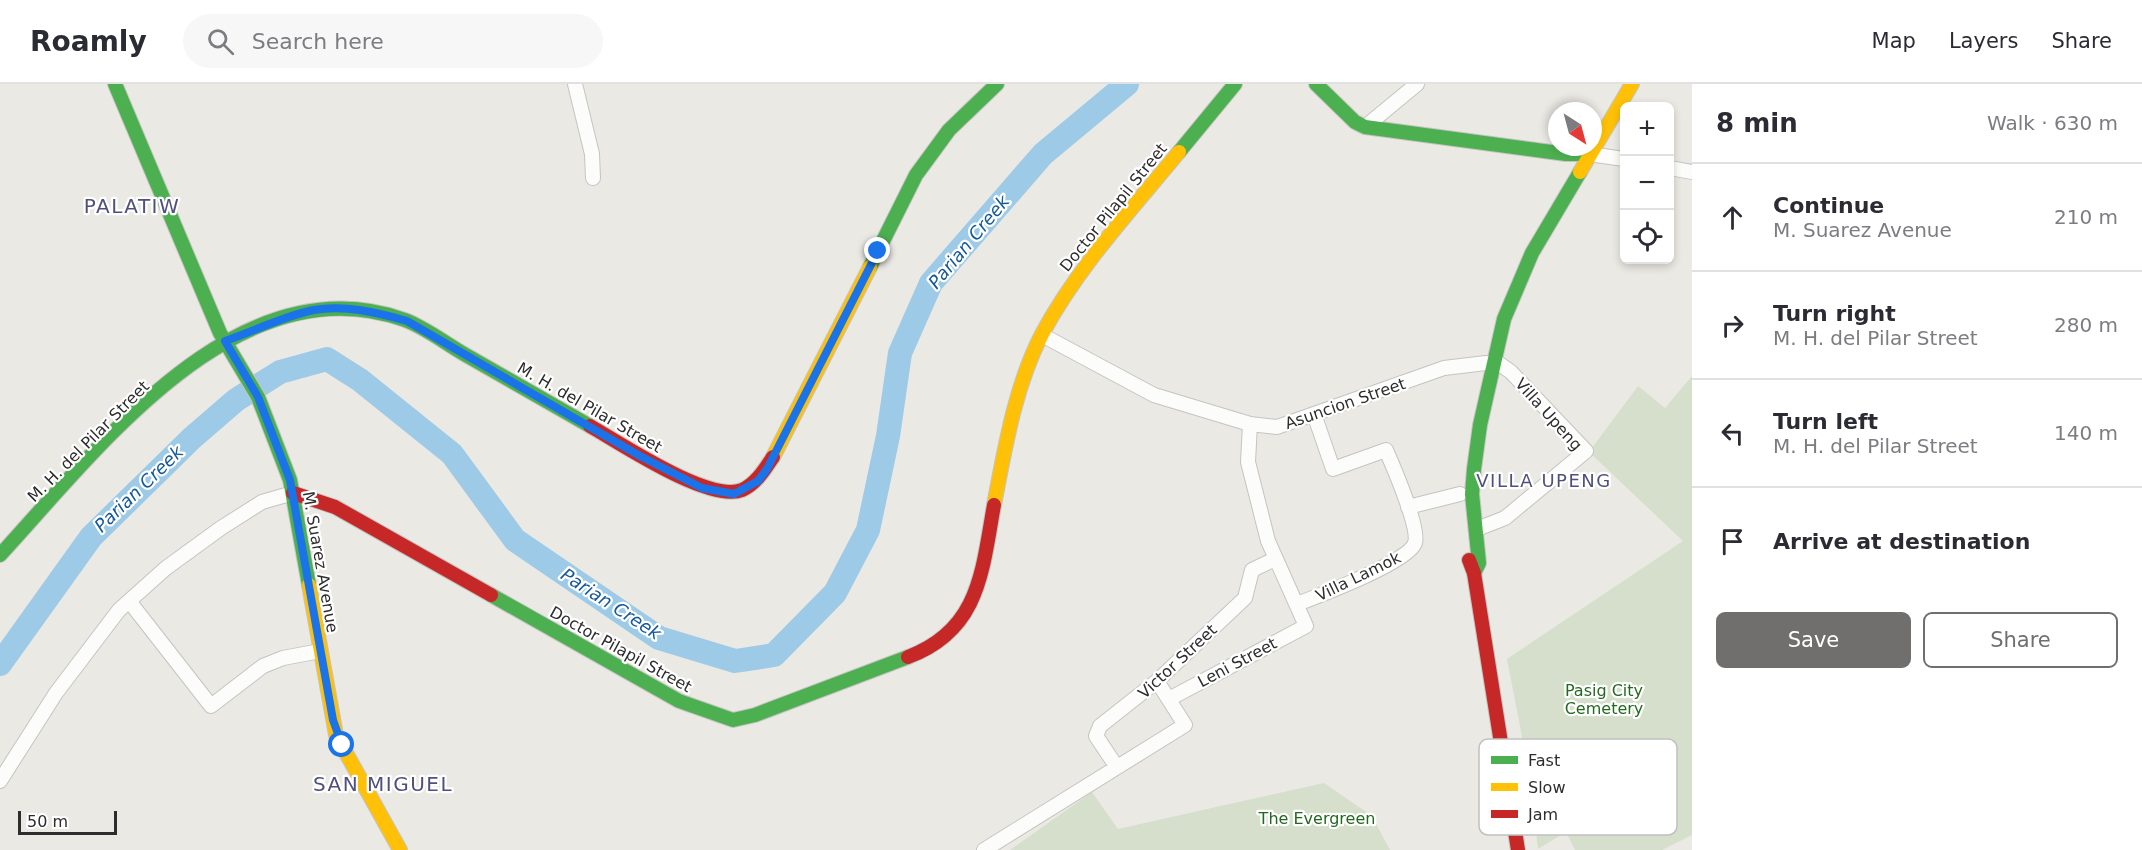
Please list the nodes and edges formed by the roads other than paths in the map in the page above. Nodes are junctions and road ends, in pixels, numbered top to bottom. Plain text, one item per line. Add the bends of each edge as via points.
1 (115, 84) edge
2 (575, 84) edge
3 (997, 84) edge
4 (1235, 84) edge
5 (1316, 84) edge
6 (1417, 84) edge
7 (1632, 84) edge
8 (1365, 128) junction
9 (1602, 133) edge
10 (1548, 152) edge
11 (1588, 156) edge
12 (1602, 156) edge
13 (1620, 158) edge
14 (1674, 169) edge
15 (1692, 172) edge
16 (593, 178) dead end
17 (1042, 334) junction
18 (225, 341) junction
19 (1492, 358) junction
20 (1314, 414) junction
21 (1250, 424) junction
22 (293, 493) junction
23 (1460, 495) junction
24 (1408, 507) junction
25 (1477, 529) junction
26 (0, 555) edge
27 (1275, 559) junction
28 (1474, 573) junction
29 (129, 601) junction
30 (1297, 604) junction
31 (320, 651) junction
32 (1157, 681) junction
33 (1169, 699) junction
34 (1500, 739) edge
35 (1116, 766) junction
36 (0, 781) edge
37 (1516, 835) edge
38 (400, 850) edge
39 (984, 850) edge
40 (1518, 850) edge

1 - 18 street, M. Suarez Avenue
2 - 16 street via 592,154
3 - 18 street, M. H. del Pilar Street via 949,130 916,175 772,460 758,481 734,494 702,488 650,462 407,321 348,308 313,310
4 - 17 street, Doctor Pilapil Street via 1084,267
5 - 8 street
6 - 8 street
7 - 9 street
8 - 10 street
11 - 19 street via 1520,279
12 - 13 street
14 - 15 street
17 - 21 street, Asuncion Street via 1154,395
17 - 22 street, Doctor Pilapil Street via 1007,435 979,585 958,626 925,651 744,718 733,720 679,701 335,507
18 - 22 street, M. Suarez Avenue via 258,397
18 - 26 street, M. H. del Pilar Street via 154,395
19 - 20 street, Asuncion Street via 1444,368
19 - 23 street via 1462,464
19 - 25 street via 1474,469 1472,494
19 - 25 street, Villa Upeng via 1511,372 1586,451 1505,518
20 - 21 street, Asuncion Street via 1277,427
20 - 24 street, Villa Lamok via 1333,469 1386,450
21 - 27 street via 1248,462
22 - 29 street via 262,502 221,528
22 - 31 street, M. Suarez Avenue
23 - 24 street
23 - 28 street via 1469,565
24 - 30 street, Villa Lamok via 1416,539 1407,552 1353,581
25 - 28 street via 1479,563
27 - 30 street
27 - 32 street, Victor Street via 1252,570 1245,598
28 - 34 street
29 - 31 street via 211,706 263,666
29 - 36 street via 56,693
30 - 33 street, Leni Street via 1306,626
31 - 38 street, M. Suarez Avenue via 336,735
32 - 33 street
32 - 35 street, Victor Street via 1100,726 1096,736
33 - 35 street via 1185,725
35 - 39 street
37 - 40 street

